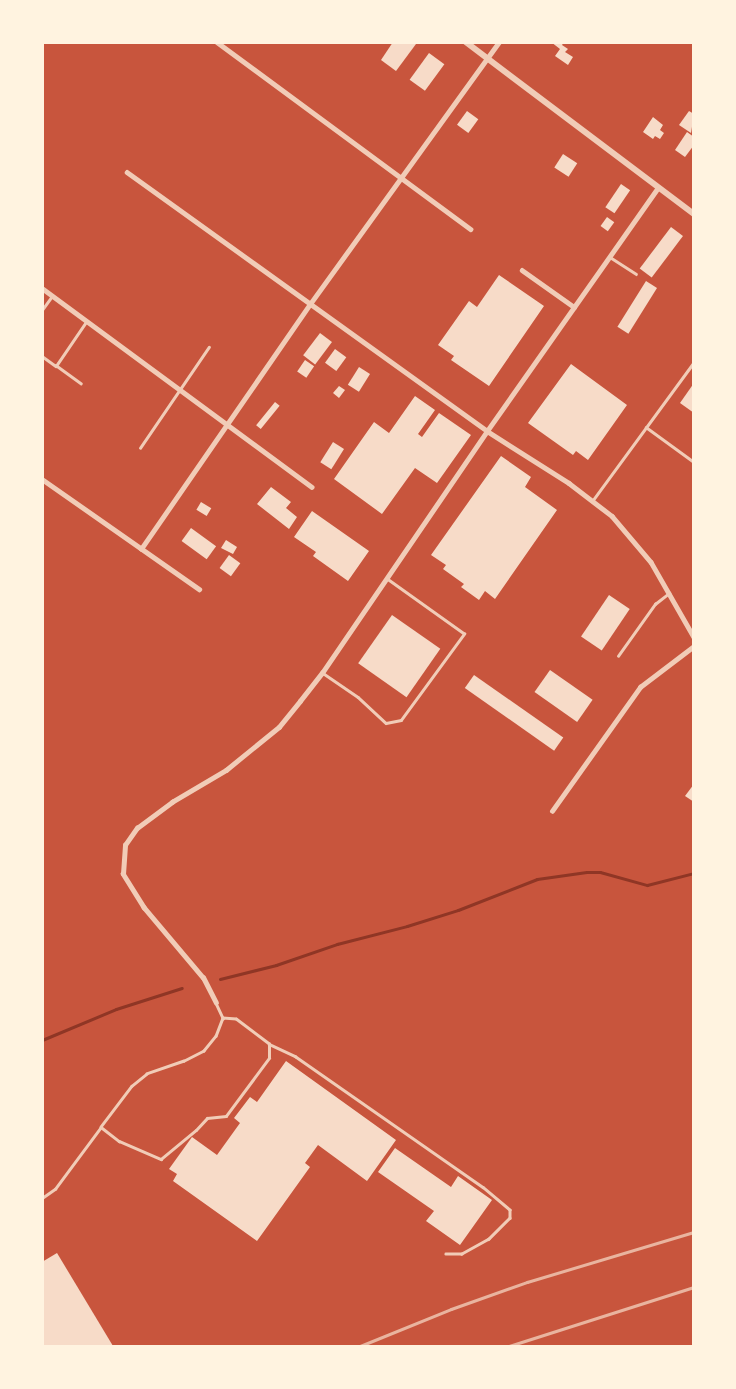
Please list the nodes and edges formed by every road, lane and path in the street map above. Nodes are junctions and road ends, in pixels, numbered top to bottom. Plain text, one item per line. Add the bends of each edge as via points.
1 (217, 42) edge
2 (466, 42) edge
3 (498, 42) edge
4 (488, 58) junction
5 (127, 172) dead end
6 (401, 178) junction
7 (657, 189) junction
8 (694, 214) edge
9 (471, 229) dead end
10 (610, 257) junction
11 (522, 270) dead end
12 (636, 274) dead end
13 (42, 288) edge
14 (53, 295) junction
15 (310, 304) junction
16 (574, 307) junction
17 (42, 310) edge
18 (87, 321) junction
19 (209, 347) dead end
20 (42, 356) edge
21 (694, 362) edge
22 (56, 366) junction
23 (81, 384) dead end
24 (180, 389) junction
25 (228, 424) junction
26 (646, 427) junction
27 (487, 431) junction
28 (140, 448) dead end
29 (694, 462) edge
30 (42, 479) edge
31 (312, 487) dead end
32 (593, 501) junction
33 (142, 548) junction
34 (386, 578) junction
35 (199, 589) dead end
36 (669, 593) junction
37 (694, 637) edge
38 (694, 646) edge
39 (618, 656) dead end
40 (322, 673) junction
41 (552, 811) dead end
42 (216, 1003) joint
43 (223, 1018) junction
44 (269, 1044) junction
45 (101, 1127) junction
46 (42, 1198) edge
47 (446, 1254) dead end

1 - 6 street
2 - 4 street
3 - 4 street
4 - 6 street
4 - 7 street
5 - 15 street
6 - 9 street
6 - 15 street
7 - 8 street
7 - 10 street
10 - 12 lane
10 - 16 street
11 - 16 street
13 - 14 street
14 - 17 lane
14 - 18 street
15 - 25 street
15 - 27 street
16 - 27 street
18 - 22 lane
18 - 24 street
19 - 24 lane
20 - 22 lane
21 - 26 lane
22 - 23 lane
24 - 25 street
24 - 28 lane
25 - 31 street
25 - 33 street
26 - 29 lane
26 - 32 lane
27 - 32 street
27 - 34 street
30 - 33 street
32 - 36 street via 612,516 651,562
33 - 35 street
34 - 40 street
34 - 40 lane via 464,634 401,720 386,722
36 - 37 street
36 - 39 lane via 655,604
38 - 41 street via 640,686
40 - 42 street via 279,727 226,770 172,802 137,828 125,845 123,874 144,908 203,978
42 - 43 lane
43 - 44 lane via 236,1019
43 - 45 lane via 216,1036 204,1051 147,1074 132,1086
44 - 45 lane via 269,1058 226,1116 207,1118 161,1158 120,1141
44 - 47 lane via 295,1056 483,1187 510,1210 510,1218 489,1239 462,1254
45 - 46 lane via 55,1189

